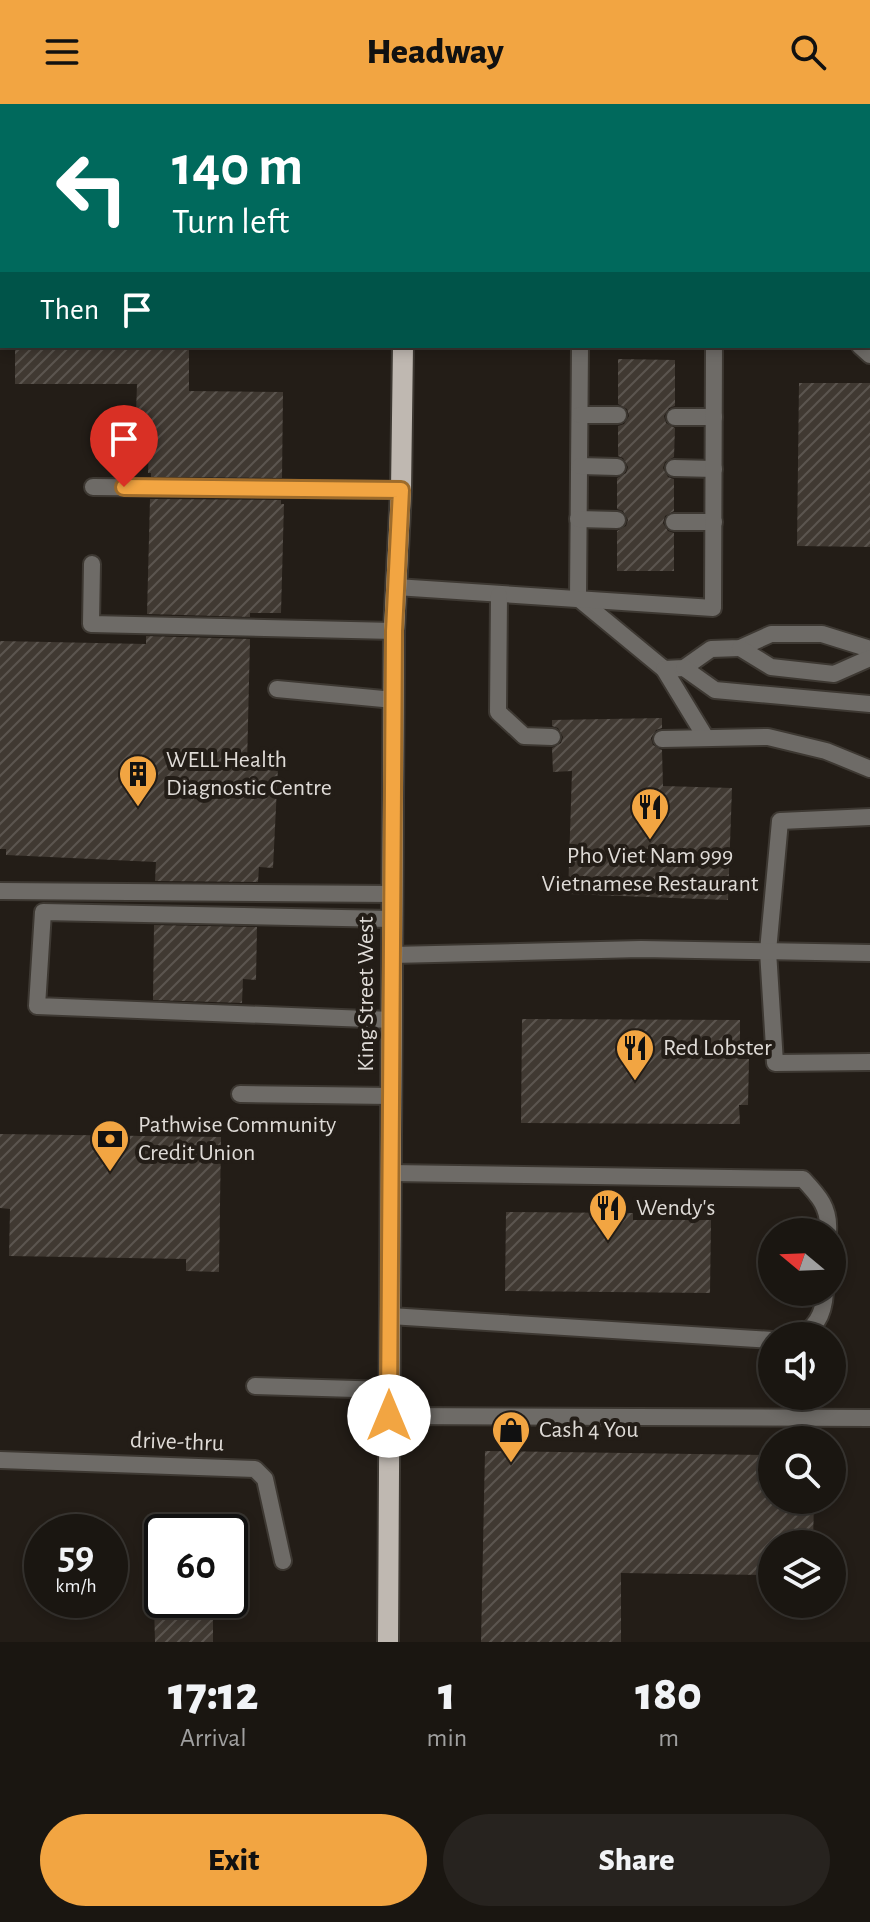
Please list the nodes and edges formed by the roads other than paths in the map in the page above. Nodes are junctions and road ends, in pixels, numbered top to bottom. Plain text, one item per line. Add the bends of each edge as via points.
1 (403, 348) edge
2 (580, 348) edge
3 (714, 348) edge
4 (580, 415) junction
5 (618, 415) dead end
6 (675, 417) dead end
7 (714, 417) junction
8 (580, 466) junction
9 (617, 467) dead end
10 (674, 468) dead end
11 (714, 469) junction
12 (93, 487) dead end
13 (401, 490) junction
14 (578, 519) junction
15 (617, 520) dead end
16 (674, 522) dead end
17 (714, 522) junction
18 (92, 564) dead end
19 (396, 587) junction
20 (499, 595) junction
21 (578, 598) junction
22 (394, 631) junction
23 (740, 648) junction
24 (870, 649) edge
25 (870, 658) edge
26 (684, 668) junction
27 (664, 669) junction
28 (277, 689) dead end
29 (394, 700) junction
30 (870, 704) edge
31 (552, 737) dead end
32 (706, 738) junction
33 (662, 739) dead end
34 (870, 769) edge
35 (870, 817) edge
36 (0, 891) edge
37 (393, 894) junction
38 (392, 919) junction
39 (768, 951) junction
40 (870, 953) edge
41 (392, 955) junction
42 (392, 1020) junction
43 (870, 1062) edge
44 (240, 1094) dead end
45 (391, 1096) junction
46 (391, 1173) junction
47 (829, 1218) edge
48 (390, 1316) junction
49 (758, 1339) edge
50 (255, 1386) dead end
51 (389, 1390) junction
52 (389, 1416) junction
53 (870, 1418) edge
54 (0, 1460) edge
55 (283, 1561) dead end
56 (388, 1642) edge

1 - 13 main road, King Street West
2 - 4 lane
3 - 7 lane
4 - 5 lane
4 - 8 lane
6 - 7 lane
7 - 11 lane
8 - 9 lane
8 - 14 lane
10 - 11 lane
11 - 17 lane
12 - 13 lane
13 - 19 main road, King Street West
14 - 15 lane
14 - 21 lane
16 - 17 lane
17 - 21 lane via 713,608
18 - 22 lane via 91,624
19 - 20 lane
19 - 22 main road, King Street West
20 - 21 lane
20 - 31 lane via 498,712 524,736
21 - 27 lane
22 - 29 main road, King Street West
23 - 24 lane via 771,634 822,634
23 - 25 lane via 771,667 834,674
23 - 26 lane via 711,649
26 - 27 lane
26 - 30 lane via 715,690
27 - 32 lane
28 - 29 lane
29 - 37 main road, King Street West
32 - 33 lane
32 - 34 lane via 768,737 826,751
35 - 39 lane via 780,821
36 - 37 lane
37 - 38 main road, King Street West
38 - 41 main road, King Street West
38 - 42 lane via 43,912 37,1006
39 - 40 lane
39 - 41 lane
39 - 43 lane via 775,1063
41 - 42 main road, King Street West
42 - 45 main road, King Street West
44 - 45 lane
45 - 46 main road, King Street West
46 - 47 lane via 803,1179 823,1200
46 - 48 main road, King Street West
48 - 49 lane
48 - 51 main road, King Street West
50 - 51 lane
51 - 52 main road, King Street West
52 - 53 lane
52 - 56 main road, King Street West
54 - 55 lane, drive-thru via 255,1469 265,1479

